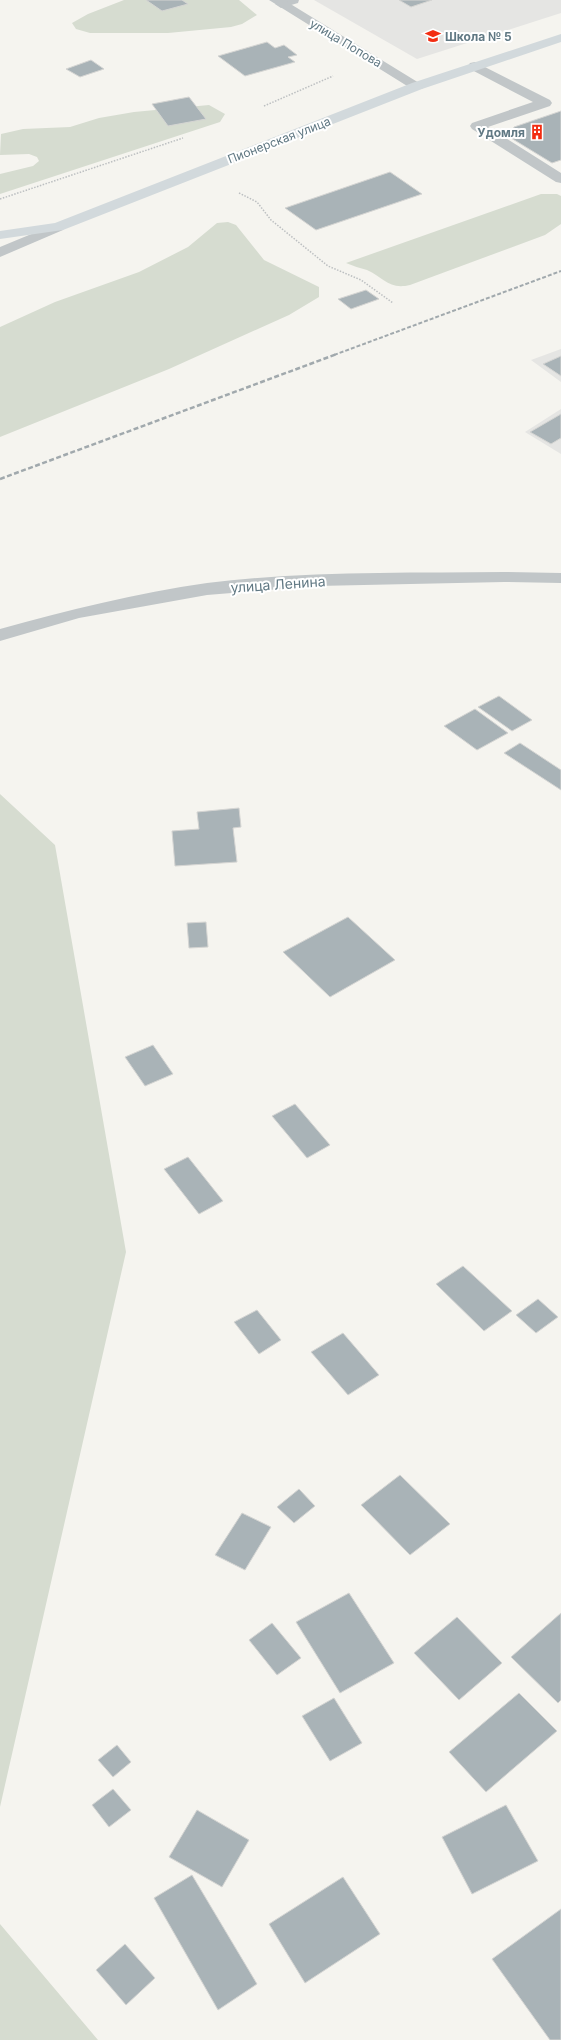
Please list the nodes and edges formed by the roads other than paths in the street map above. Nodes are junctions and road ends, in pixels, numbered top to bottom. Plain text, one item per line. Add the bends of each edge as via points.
1 (283, 1) edge
2 (561, 38) edge
3 (475, 66) junction
4 (417, 86) junction
5 (561, 179) edge
6 (58, 227) junction
7 (0, 235) edge
8 (0, 252) edge
9 (561, 578) edge
10 (0, 634) edge

1 - 4 street, улица Попова
2 - 3 street, Пионерская улица
3 - 4 street, Пионерская улица
3 - 5 street via 545,103 477,126
4 - 6 street, Пионерская улица
6 - 7 street
6 - 8 street, Пионерская улица
9 - 10 street, улица Ленина via 317,580 207,589 77,613

